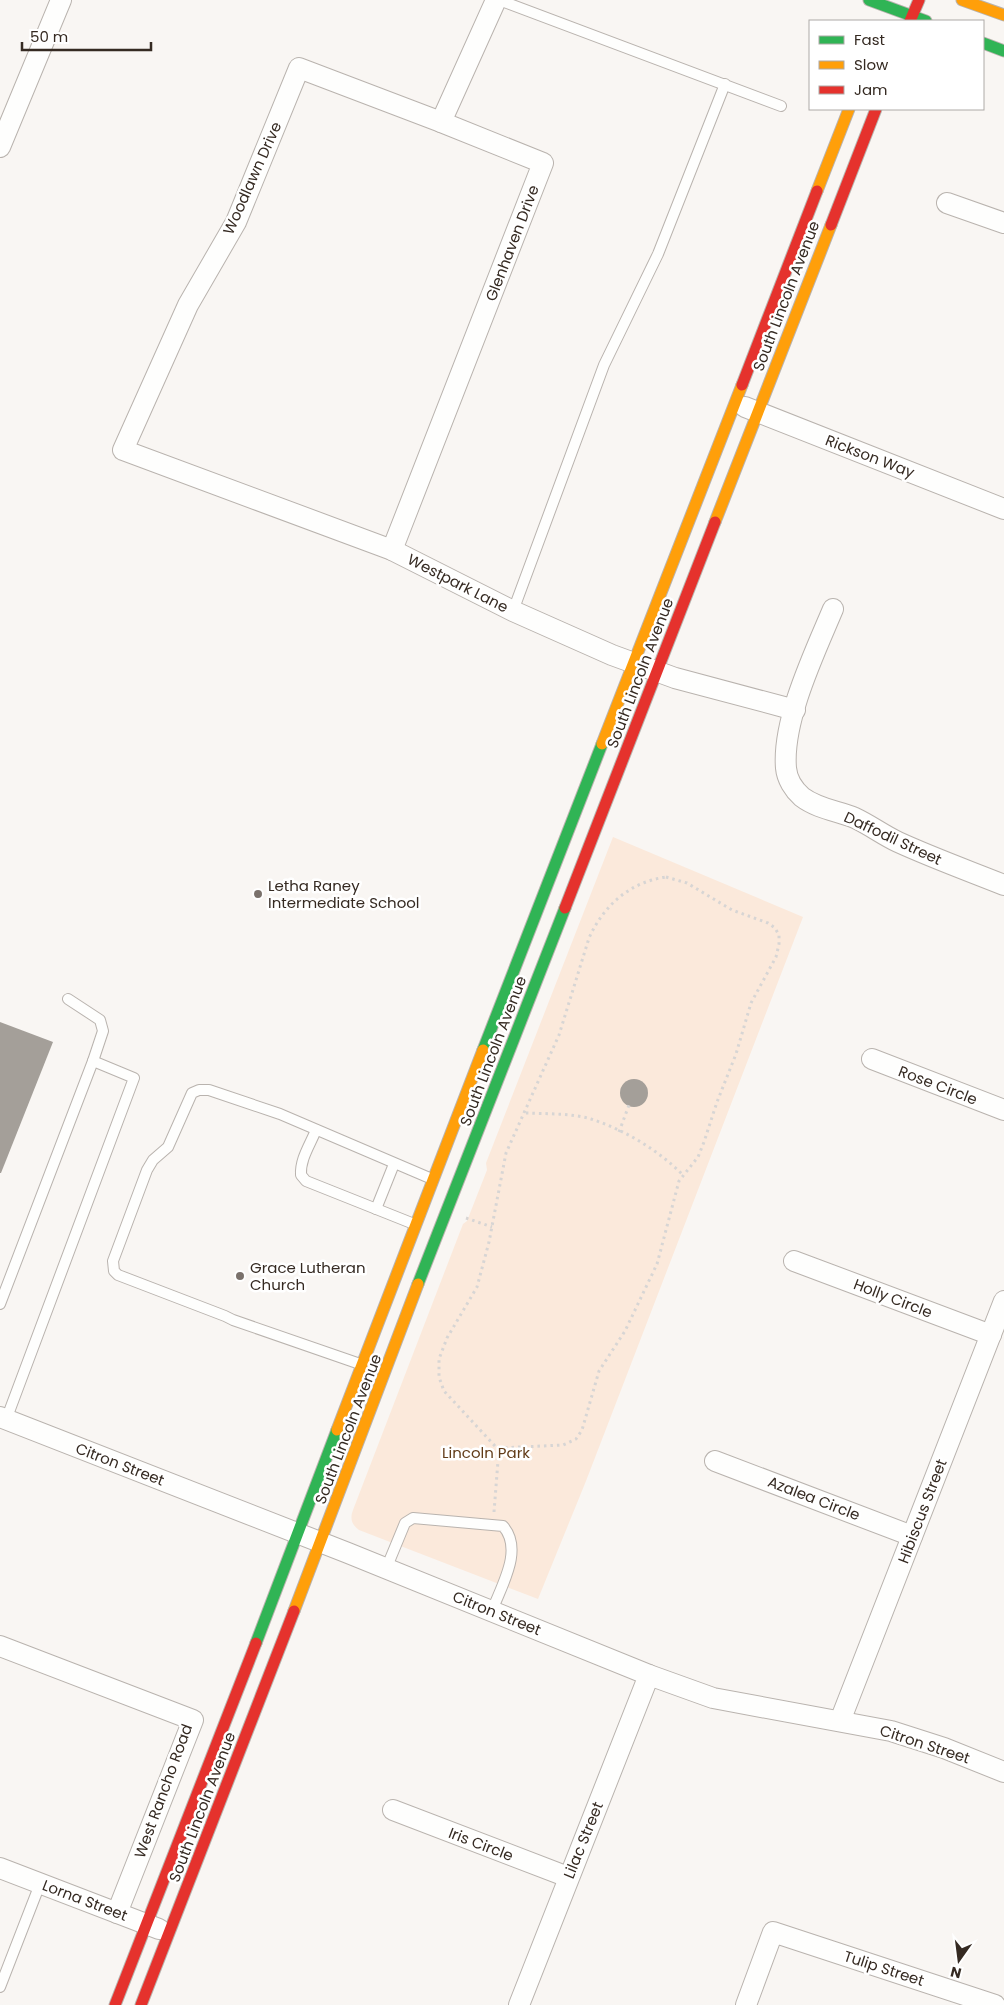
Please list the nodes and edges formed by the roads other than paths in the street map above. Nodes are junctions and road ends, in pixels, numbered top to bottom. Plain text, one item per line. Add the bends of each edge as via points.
1 (60, 0) edge
2 (498, 0) edge
3 (869, 0) edge
4 (919, 0) edge
5 (962, 0) edge
6 (890, 4) edge
7 (1004, 15) edge
8 (912, 19) edge
9 (883, 20) edge
10 (984, 43) edge
11 (1004, 51) edge
12 (725, 84) junction
13 (781, 106) dead end
14 (849, 110) edge
15 (876, 110) edge
16 (441, 122) junction
17 (0, 147) edge
18 (948, 203) dead end
19 (1004, 224) edge
20 (735, 403) junction
21 (758, 412) junction
22 (123, 450) joint
23 (1004, 509) edge
24 (392, 550) junction
25 (833, 609) dead end
26 (513, 611) junction
27 (634, 664) junction
28 (656, 672) junction
29 (795, 710) junction
30 (1004, 885) edge
31 (68, 999) dead end
32 (872, 1059) dead end
33 (93, 1061) junction
34 (1004, 1110) edge
35 (316, 1130) junction
36 (394, 1164) junction
37 (432, 1180) junction
38 (376, 1209) junction
39 (415, 1224) junction
40 (794, 1261) dead end
41 (1004, 1301) edge
42 (0, 1304) edge
43 (991, 1335) junction
44 (362, 1365) junction
45 (3, 1419) edge
46 (715, 1461) dead end
47 (297, 1534) junction
48 (912, 1536) junction
49 (321, 1543) junction
50 (386, 1569) junction
51 (492, 1611) junction
52 (0, 1646) edge
53 (649, 1675) junction
54 (840, 1721) junction
55 (1004, 1772) edge
56 (393, 1810) dead end
57 (0, 1868) edge
58 (568, 1877) junction
59 (40, 1884) junction
60 (117, 1913) junction
61 (146, 1924) junction
62 (170, 1933) junction
63 (0, 1987) edge
64 (115, 2005) edge
65 (141, 2005) edge
66 (519, 2005) edge
67 (746, 2005) edge
68 (995, 2005) edge

1 - 17 street
2 - 12 lane
2 - 16 street
3 - 6 main road
4 - 8 main road
5 - 7 main road
6 - 8 main road
6 - 9 main road
10 - 11 main road
12 - 13 lane
12 - 26 lane via 658,254 604,365
14 - 20 main road, South Lincoln Avenue
15 - 21 main road, South Lincoln Avenue
16 - 22 street, Woodlawn Drive via 299,68 236,222 188,305
16 - 24 street, Glenhaven Drive via 543,163
18 - 19 street
20 - 21 street, Rickson Way
20 - 27 main road, South Lincoln Avenue
21 - 23 street, Rickson Way
21 - 28 main road, South Lincoln Avenue
22 - 24 street, Westpark Lane
24 - 26 street, Westpark Lane
25 - 29 street, Daffodil Street
26 - 27 street, Westpark Lane
27 - 28 street, Westpark Lane
27 - 37 main road, South Lincoln Avenue
28 - 29 street, Westpark Lane
28 - 49 main road, South Lincoln Avenue
29 - 30 street, Daffodil Street via 786,770 791,784 802,796 818,806 855,818 925,854
31 - 33 lane via 100,1020 103,1031
32 - 34 street, Rose Circle
33 - 42 lane
33 - 45 lane via 134,1078
35 - 36 lane
35 - 38 lane via 302,1160 301,1176 306,1181
35 - 44 lane via 209,1090 192,1093 168,1146 147,1170 112,1266 118,1276
36 - 37 lane
36 - 38 lane
37 - 39 main road, South Lincoln Avenue
38 - 39 lane
39 - 44 main road, South Lincoln Avenue
40 - 43 street, Holly Circle
41 - 43 street, Hibiscus Street
43 - 48 street, Hibiscus Street
44 - 47 main road, South Lincoln Avenue
45 - 47 street, Citron Street
46 - 48 street, Azalea Circle
47 - 49 street, Citron Street
47 - 61 main road, South Lincoln Avenue
48 - 54 street, Hibiscus Street
49 - 50 street, Citron Street
49 - 62 main road, South Lincoln Avenue
50 - 51 street, Citron Street
50 - 51 lane via 406,1523 413,1518 503,1526 511,1540 512,1559
51 - 53 street, Citron Street
52 - 60 street, West Rancho Road via 193,1720
53 - 54 street, Citron Street via 713,1698
53 - 58 street, Lilac Street
54 - 55 street, Citron Street via 891,1731
56 - 58 street, Iris Circle
57 - 59 street, Lorna Street
58 - 66 street, Lilac Street
59 - 60 street, Lorna Street
59 - 63 lane
60 - 61 street, Lorna Street
61 - 62 street, Lorna Street
61 - 64 main road, South Lincoln Avenue
62 - 65 main road, South Lincoln Avenue
67 - 68 street, Tulip Street via 773,1932

